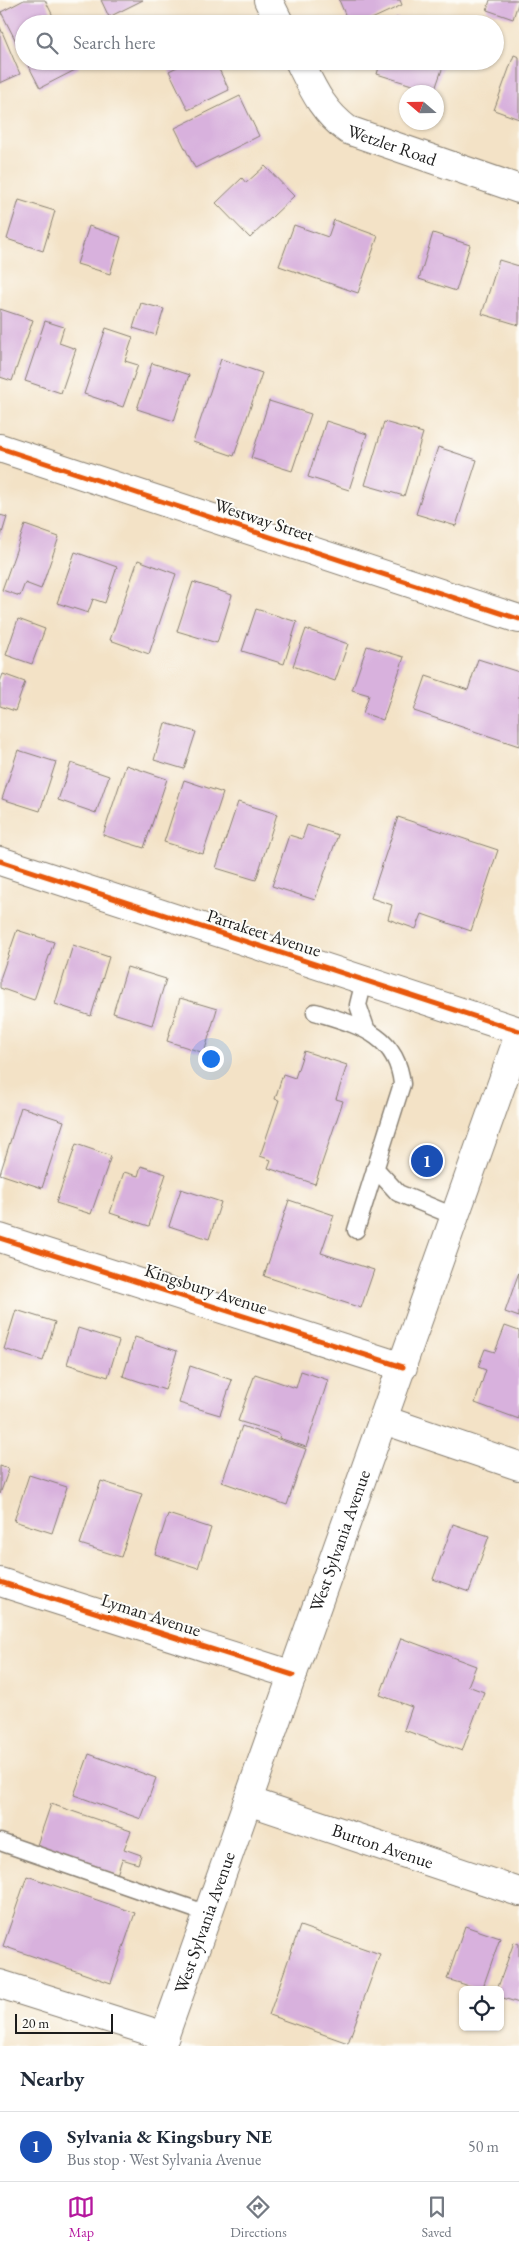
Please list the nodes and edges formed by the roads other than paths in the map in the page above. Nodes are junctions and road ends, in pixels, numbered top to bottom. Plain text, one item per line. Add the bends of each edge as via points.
1 (268, 0) edge
2 (276, 15) edge
3 (303, 70) edge
4 (519, 189) edge
5 (0, 448) edge
6 (519, 619) edge
7 (0, 861) edge
8 (364, 980) junction
9 (315, 1012) dead end
10 (366, 1028) junction
11 (519, 1036) edge
12 (375, 1168) junction
13 (456, 1217) junction
14 (356, 1230) dead end
15 (0, 1238) edge
16 (403, 1367) junction
17 (384, 1420) junction
18 (519, 1466) edge
19 (0, 1582) edge
20 (293, 1675) junction
21 (248, 1801) junction
22 (0, 1842) edge
23 (519, 1892) edge
24 (208, 1914) junction
25 (0, 1984) edge
26 (163, 2041) edge

1 - 2 street
3 - 4 street, Wetzler Road via 318,100 332,118 348,130
5 - 6 street, Westway Street
7 - 8 street, Parrakeet Avenue
8 - 10 lane via 358,1005
8 - 11 street, Parrakeet Avenue
9 - 10 lane
10 - 12 lane via 384,1044 400,1066 402,1084
11 - 13 street, West Sylvania Avenue
12 - 13 lane via 398,1193
12 - 14 lane
13 - 16 street, West Sylvania Avenue
15 - 16 street, Kingsbury Avenue
16 - 17 street, West Sylvania Avenue
17 - 18 street
17 - 20 street, West Sylvania Avenue
19 - 20 street, Lyman Avenue
20 - 21 street, West Sylvania Avenue
21 - 23 street, Burton Avenue
21 - 24 street, West Sylvania Avenue
22 - 24 lane
24 - 26 street, West Sylvania Avenue
25 - 26 street

